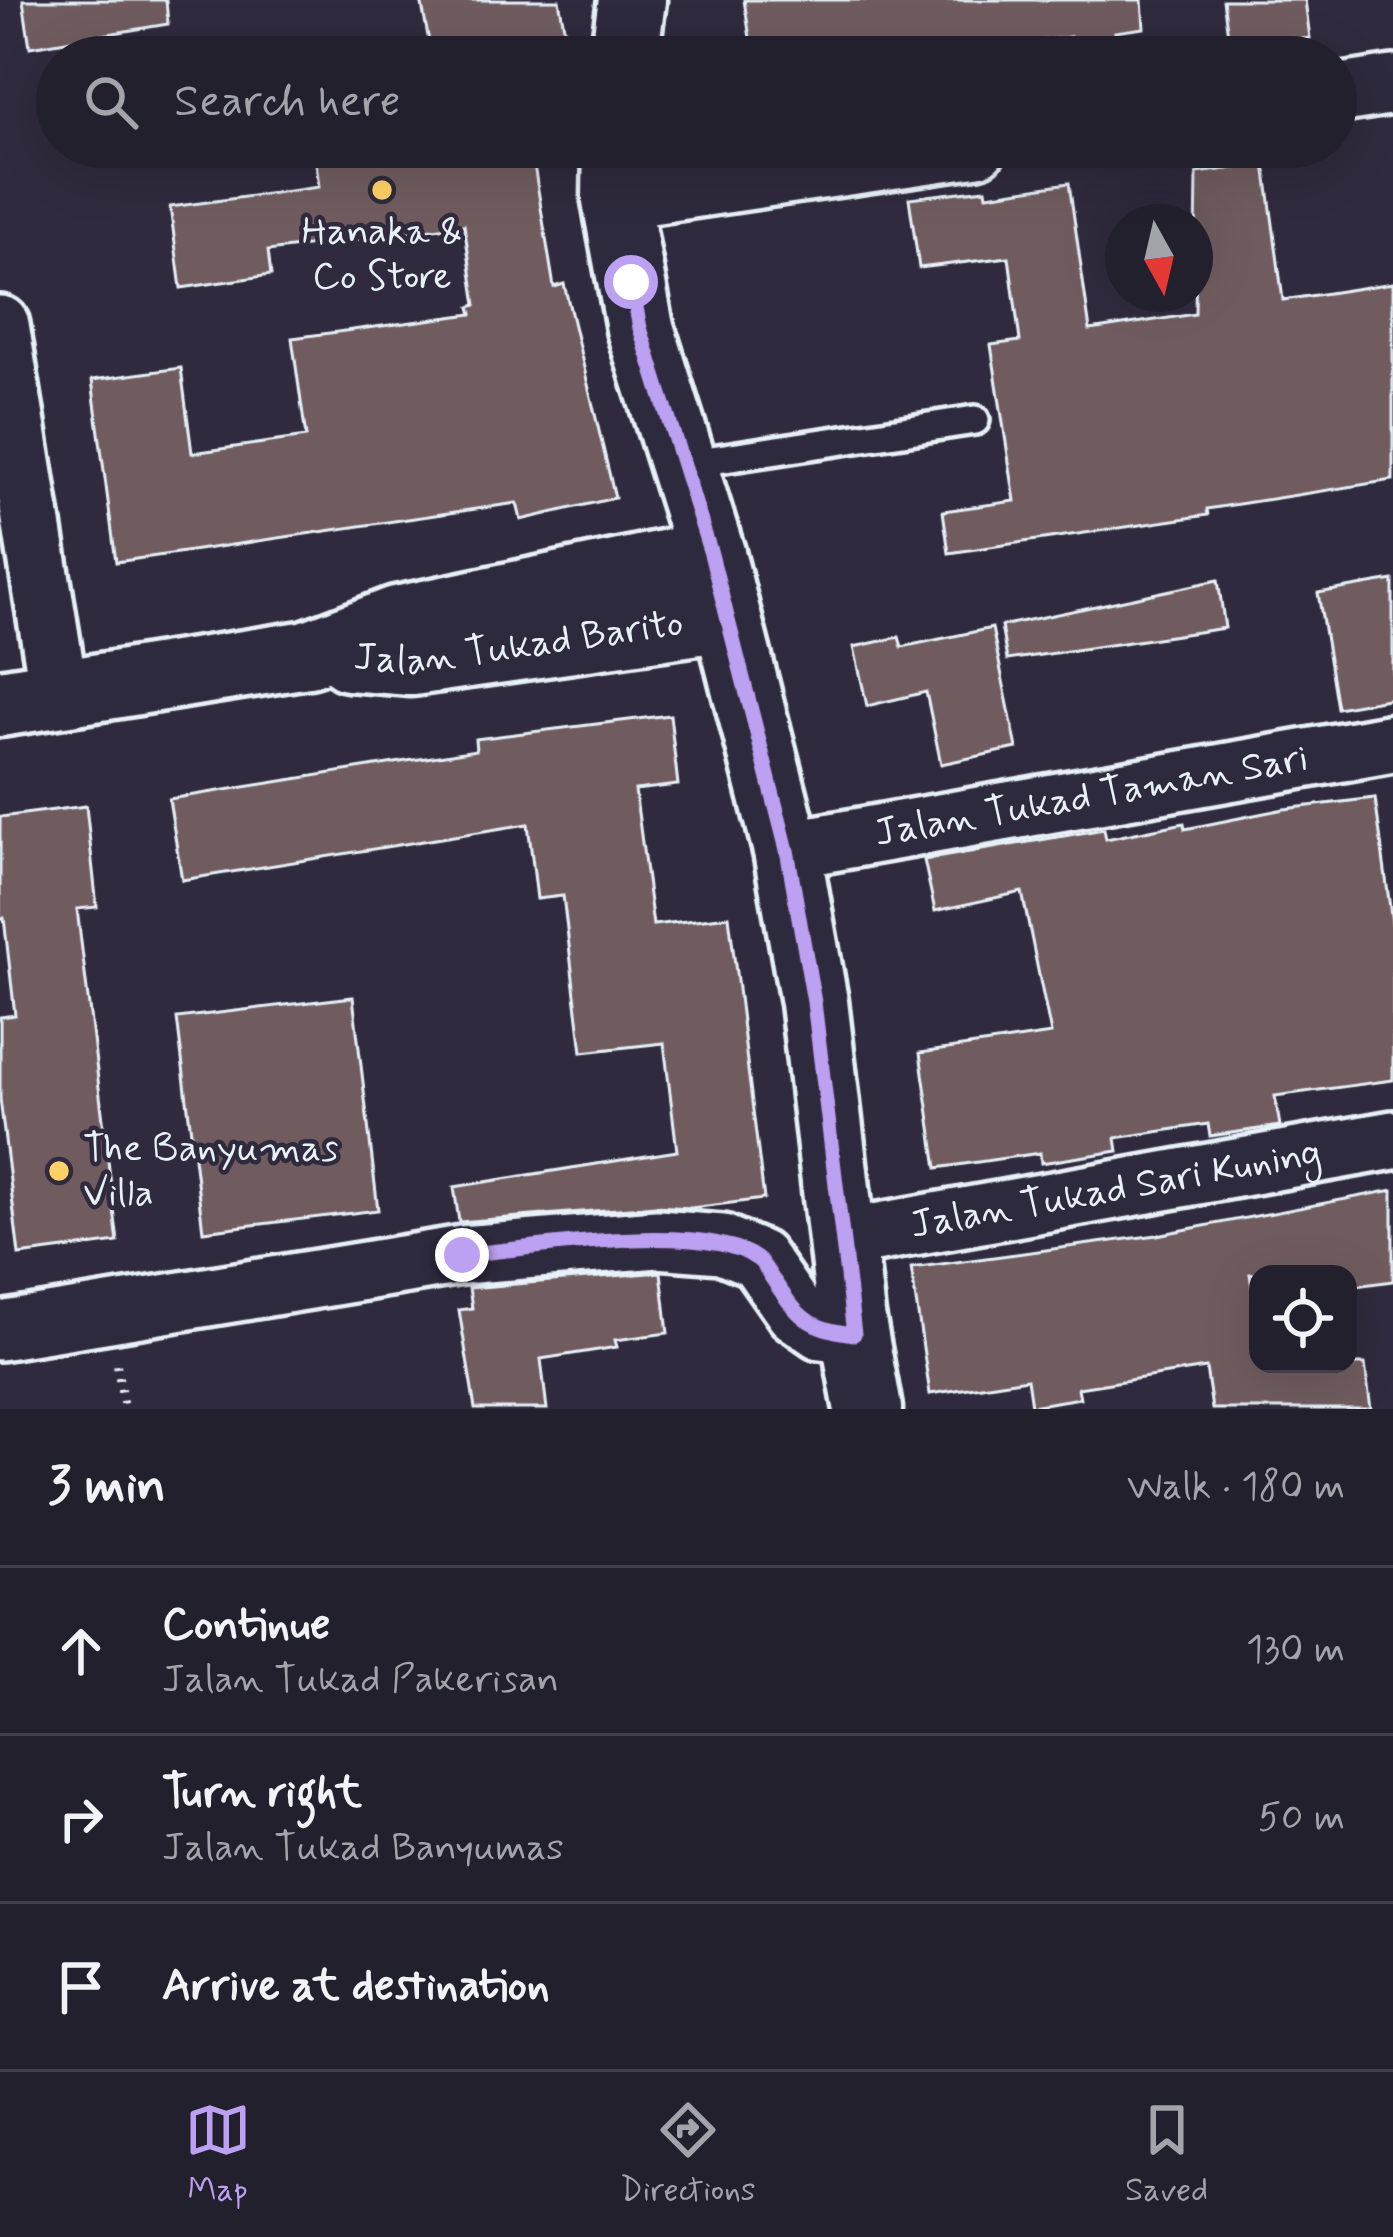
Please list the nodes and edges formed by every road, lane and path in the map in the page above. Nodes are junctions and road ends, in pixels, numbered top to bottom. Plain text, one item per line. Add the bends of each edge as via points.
1 (632, 0) edge
2 (627, 36) edge
3 (1393, 85) edge
4 (1357, 91) edge
5 (696, 168) edge
6 (616, 174) edge
7 (0, 325) edge
8 (975, 420) dead end
9 (685, 464) junction
10 (711, 554) junction
11 (726, 617) junction
12 (308, 654) junction
13 (29, 698) edge
14 (1393, 743) edge
15 (787, 850) junction
16 (1393, 1141) edge
17 (841, 1239) junction
18 (0, 1330) edge
19 (854, 1334) junction
20 (868, 1409) edge

1 - 2 street
3 - 4 street
5 - 6 street
6 - 9 street via 640,328
7 - 13 street
8 - 9 lane
9 - 10 street
10 - 11 street
10 - 12 street, Jalan Tukad Barito via 397,620
11 - 12 street, Jalan Tukad Barito via 412,662
11 - 15 street
12 - 13 street, Jalan Tukad Barito
14 - 15 street, Jalan Tukad Taman Sari
15 - 17 street
16 - 17 street, Jalan Tukad Sari Kuning
17 - 19 street
18 - 19 street via 462,1255 657,1239 722,1244 758,1259 795,1312 821,1330
19 - 20 street

